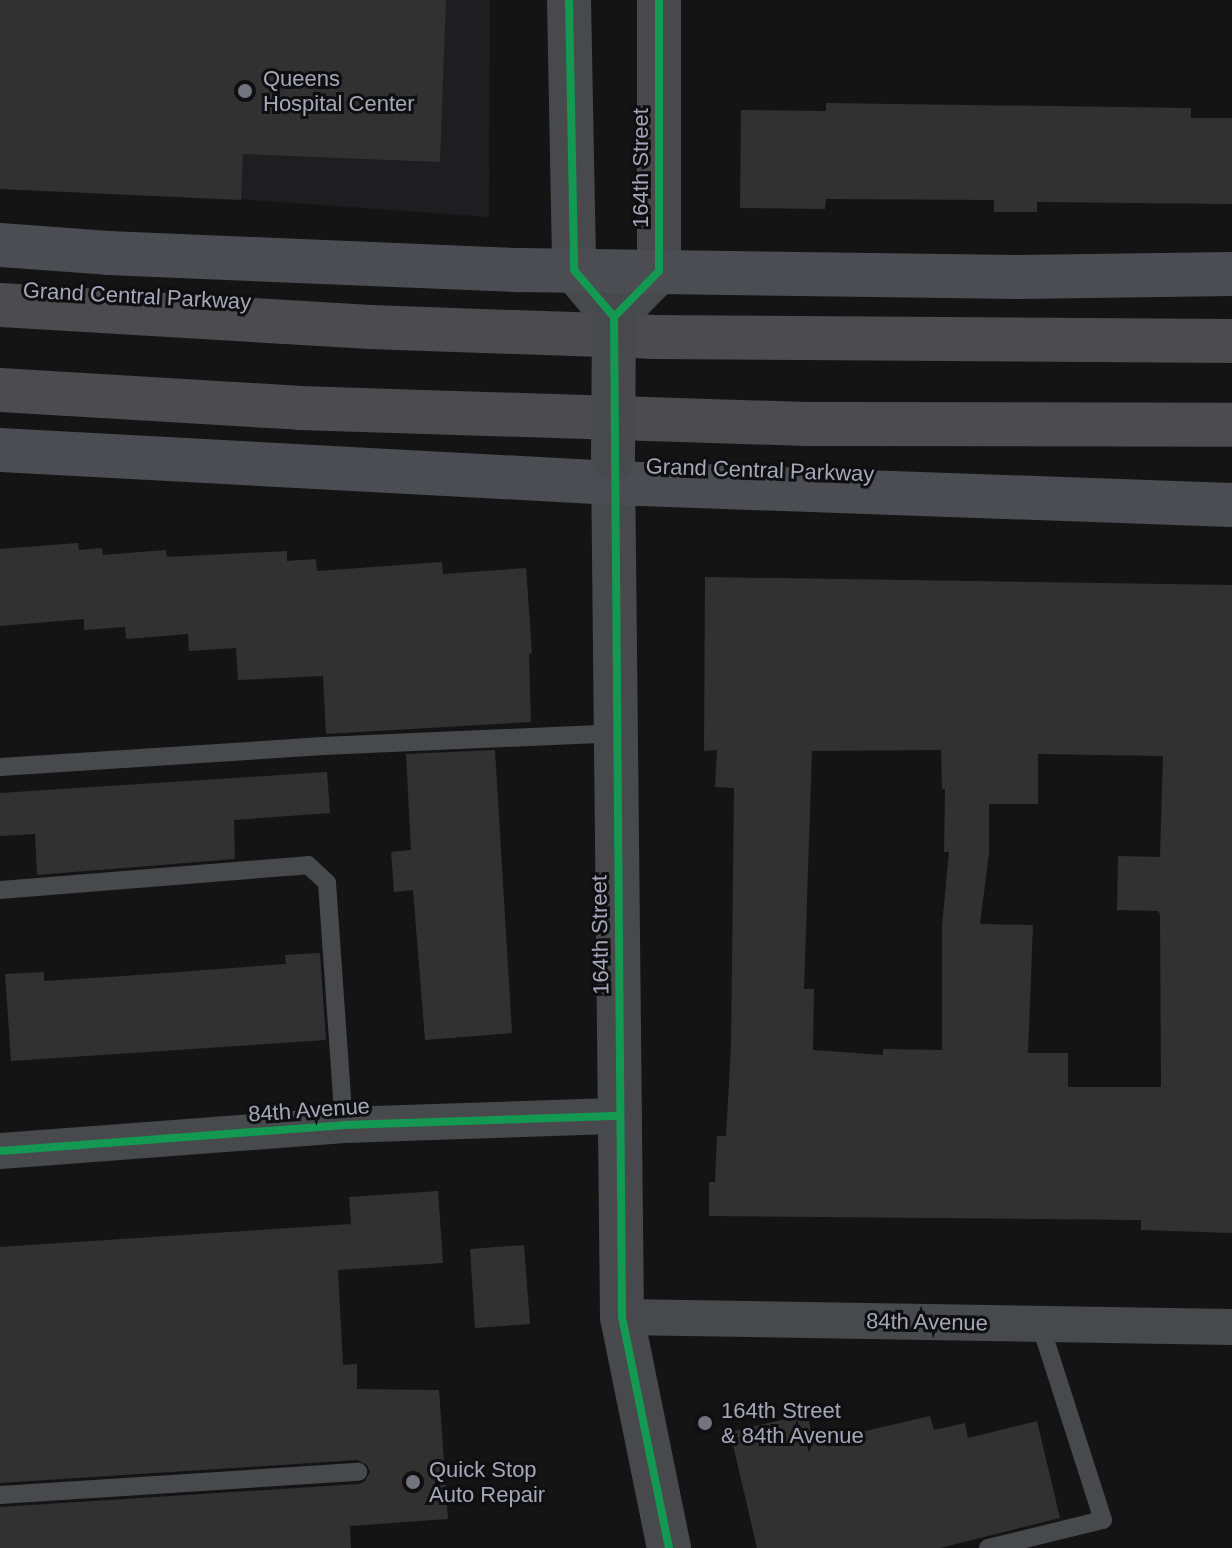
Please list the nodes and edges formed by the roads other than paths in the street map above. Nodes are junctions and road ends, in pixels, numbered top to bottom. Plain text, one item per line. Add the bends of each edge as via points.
1 (569, 0) edge
2 (659, 0) edge
3 (0, 245) edge
4 (574, 270) junction
5 (659, 271) junction
6 (1232, 274) edge
7 (0, 305) edge
8 (614, 317) junction
9 (1232, 341) edge
10 (0, 390) edge
11 (1232, 425) edge
12 (0, 450) edge
13 (613, 470) junction
14 (1232, 505) edge
15 (616, 733) junction
16 (0, 767) edge
17 (0, 890) edge
18 (620, 1116) junction
19 (344, 1125) junction
20 (0, 1151) edge
21 (622, 1317) junction
22 (1040, 1324) junction
23 (1232, 1327) edge
24 (358, 1472) dead end
25 (0, 1495) edge
26 (669, 1548) edge
27 (988, 1548) edge

1 - 4 street
2 - 5 street, 164th Street
3 - 4 main road, Grand Central Parkway
4 - 5 main road, Grand Central Parkway
4 - 8 street
5 - 6 main road, Grand Central Parkway via 1019,277
5 - 8 street
7 - 9 highway, Grand Central Parkway via 652,337
8 - 13 street, 164th Street, bridge
10 - 11 highway via 300,408 807,424
12 - 13 main road, Grand Central Parkway
13 - 14 main road, Grand Central Parkway
13 - 15 street, 164th Street
15 - 16 lane
15 - 18 street, 164th Street
17 - 19 lane via 308,865 327,883
18 - 19 street, 84th Avenue
18 - 21 street, 164th Street
19 - 20 street, 84th Avenue
21 - 22 street, 84th Avenue
21 - 26 street, 164th Street
22 - 23 street, 84th Avenue
22 - 27 lane via 1103,1520
24 - 25 lane

